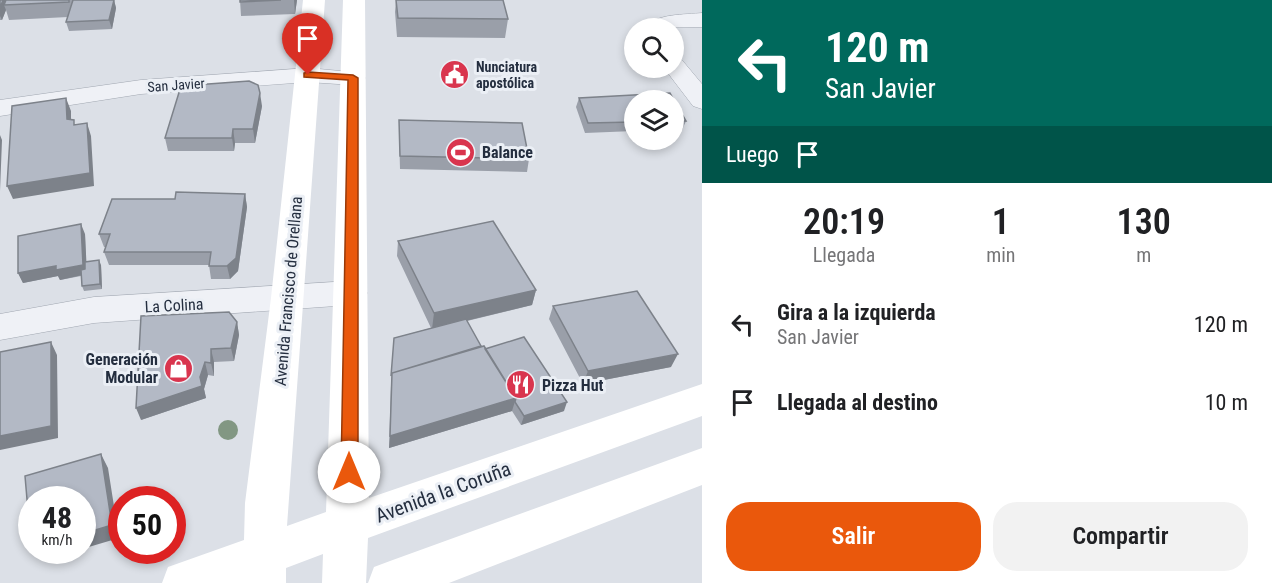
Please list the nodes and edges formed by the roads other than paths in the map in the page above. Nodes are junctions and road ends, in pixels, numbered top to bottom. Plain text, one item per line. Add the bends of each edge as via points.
1 (314, 0) edge
2 (354, 0) edge
3 (702, 20) edge
4 (684, 21) edge
5 (308, 75) junction
6 (353, 78) junction
7 (684, 78) edge
8 (702, 101) edge
9 (0, 108) edge
10 (350, 293) junction
11 (288, 298) junction
12 (0, 327) edge
13 (702, 400) edge
14 (702, 466) edge
15 (346, 528) junction
16 (264, 569) edge
17 (184, 583) edge
18 (344, 583) edge
19 (390, 583) edge

1 - 5 main road, Avenida Francisco de Orellana
2 - 6 main road
3 - 4 street
5 - 6 street, San Javier
5 - 9 street, San Javier via 141,87
5 - 11 main road, Avenida Francisco de Orellana
6 - 10 main road
7 - 8 street
10 - 11 street, La Colina
10 - 15 main road
11 - 12 street, La Colina via 94,310
11 - 16 main road, Avenida Francisco de Orellana via 266,503
13 - 15 main road, Avenida la Coruña
14 - 19 main road
15 - 16 main road, Avenida la Coruña
15 - 18 main road
16 - 17 main road, Avenida la Coruña

